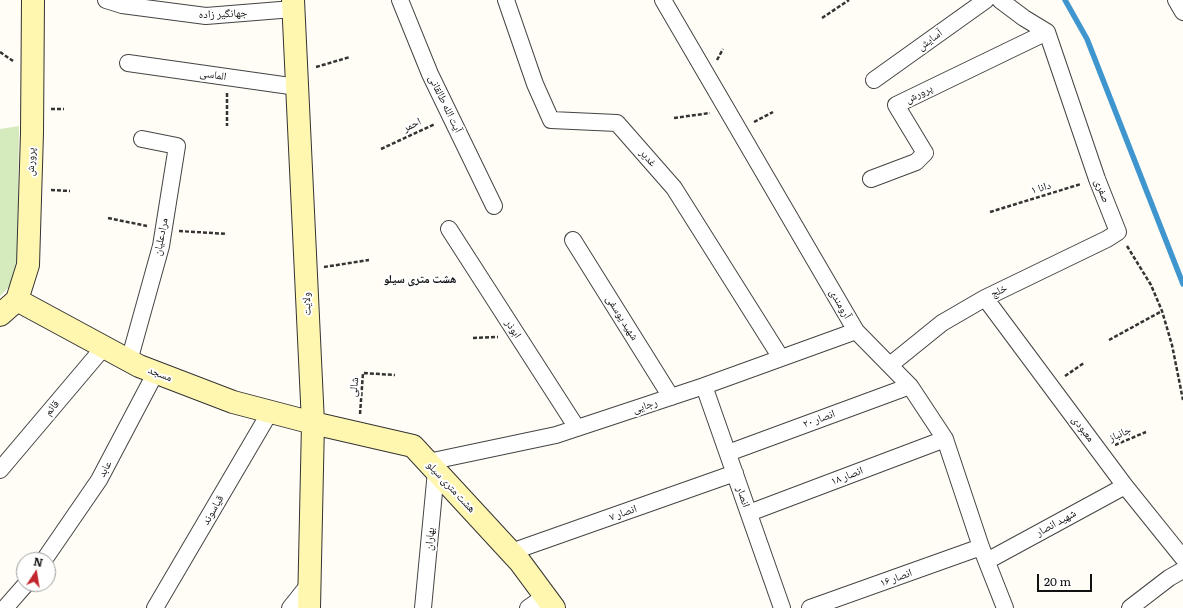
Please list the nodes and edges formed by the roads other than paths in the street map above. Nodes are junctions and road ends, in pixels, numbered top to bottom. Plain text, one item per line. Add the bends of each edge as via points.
1 (33, 0) edge
2 (106, 0) edge
3 (400, 0) edge
4 (506, 0) edge
5 (663, 0) edge
6 (986, 0) edge
7 (1000, 0) edge
8 (1176, 0) edge
9 (293, 5) edge
10 (1183, 12) edge
11 (1047, 32) junction
12 (128, 63) dead end
13 (296, 79) junction
14 (874, 80) dead end
15 (142, 139) dead end
16 (871, 180) dead end
17 (494, 206) dead end
18 (449, 229) dead end
19 (1118, 232) joint
20 (573, 240) dead end
21 (984, 298) junction
22 (17, 300) junction
23 (0, 315) edge
24 (856, 330) junction
25 (104, 347) junction
26 (781, 358) junction
27 (129, 361) junction
28 (890, 365) junction
29 (156, 372) junction
30 (704, 386) junction
31 (910, 386) junction
32 (671, 397) junction
33 (270, 412) junction
34 (313, 423) junction
35 (577, 428) junction
36 (945, 439) junction
37 (728, 453) junction
38 (432, 466) junction
39 (0, 470) edge
40 (735, 473) junction
41 (1125, 486) junction
42 (749, 513) junction
43 (50, 552) edge
44 (511, 552) junction
45 (984, 554) junction
46 (1183, 558) edge
47 (1183, 570) edge
48 (310, 583) junction
49 (19, 592) edge
50 (542, 604) edge
51 (5, 608) edge
52 (155, 608) edge
53 (290, 608) edge
54 (309, 608) edge
55 (423, 608) edge
56 (782, 608) edge
57 (810, 608) edge
58 (1005, 608) edge
59 (1130, 608) edge

1 - 22 street, پرورش via 28,265
2 - 9 street, جهانگیر زاده via 122,5 206,16
3 - 17 street, آیت الله طالقانی via 430,74
4 - 26 street, غدیر via 535,84 551,120 617,123 674,188
5 - 24 street, آرومندی
6 - 14 street, آسایش
7 - 11 street
8 - 10 street
9 - 13 street, ولایت
11 - 16 street, پرورش via 896,105 925,153 916,162
11 - 19 street, صفری via 1097,179
12 - 13 street, الماسی via 227,77
13 - 34 street, ولایت
15 - 27 street, مرادعلیان via 177,146 161,246
18 - 35 street, ابوذر
19 - 21 street, خلج
20 - 32 street, شهید یوسفی
21 - 28 street, خلج via 942,323
21 - 41 street, معبودی
22 - 23 street
22 - 25 street, مسجد
24 - 26 street, رجایی
24 - 28 street, آرومندی
25 - 27 street, مسجد
25 - 39 street, قائم
26 - 30 street, رجایی
27 - 29 street, مسجد
28 - 31 street, آرومندی
29 - 33 street, مسجد via 233,402
29 - 43 street, عابد via 99,480
30 - 32 street, رجایی
30 - 37 street, انصار
31 - 36 street, آرومندی
31 - 37 street, انصار ۲۰
32 - 35 street, رجایی
33 - 34 street, مسجد
33 - 52 street, قیاسوند
34 - 38 street, هشت متری سیلو via 413,446
34 - 48 street, ولایت
35 - 38 street, رجایی
36 - 42 street, انصار ۱۸
36 - 45 street, آرومندی
37 - 40 street, انصار
38 - 44 street, هشت متری سیلو
38 - 55 street, بهاران
40 - 42 street, انصار
40 - 44 street, انصار ۷
41 - 45 street, شهید انصار
41 - 46 street, معبودی
42 - 56 street, انصار
44 - 50 street, هشت متری سیلو
45 - 57 street, انصار ۱۶
45 - 58 street, آرومندی
47 - 59 street
48 - 53 street
48 - 54 street, ولایت
49 - 51 street

